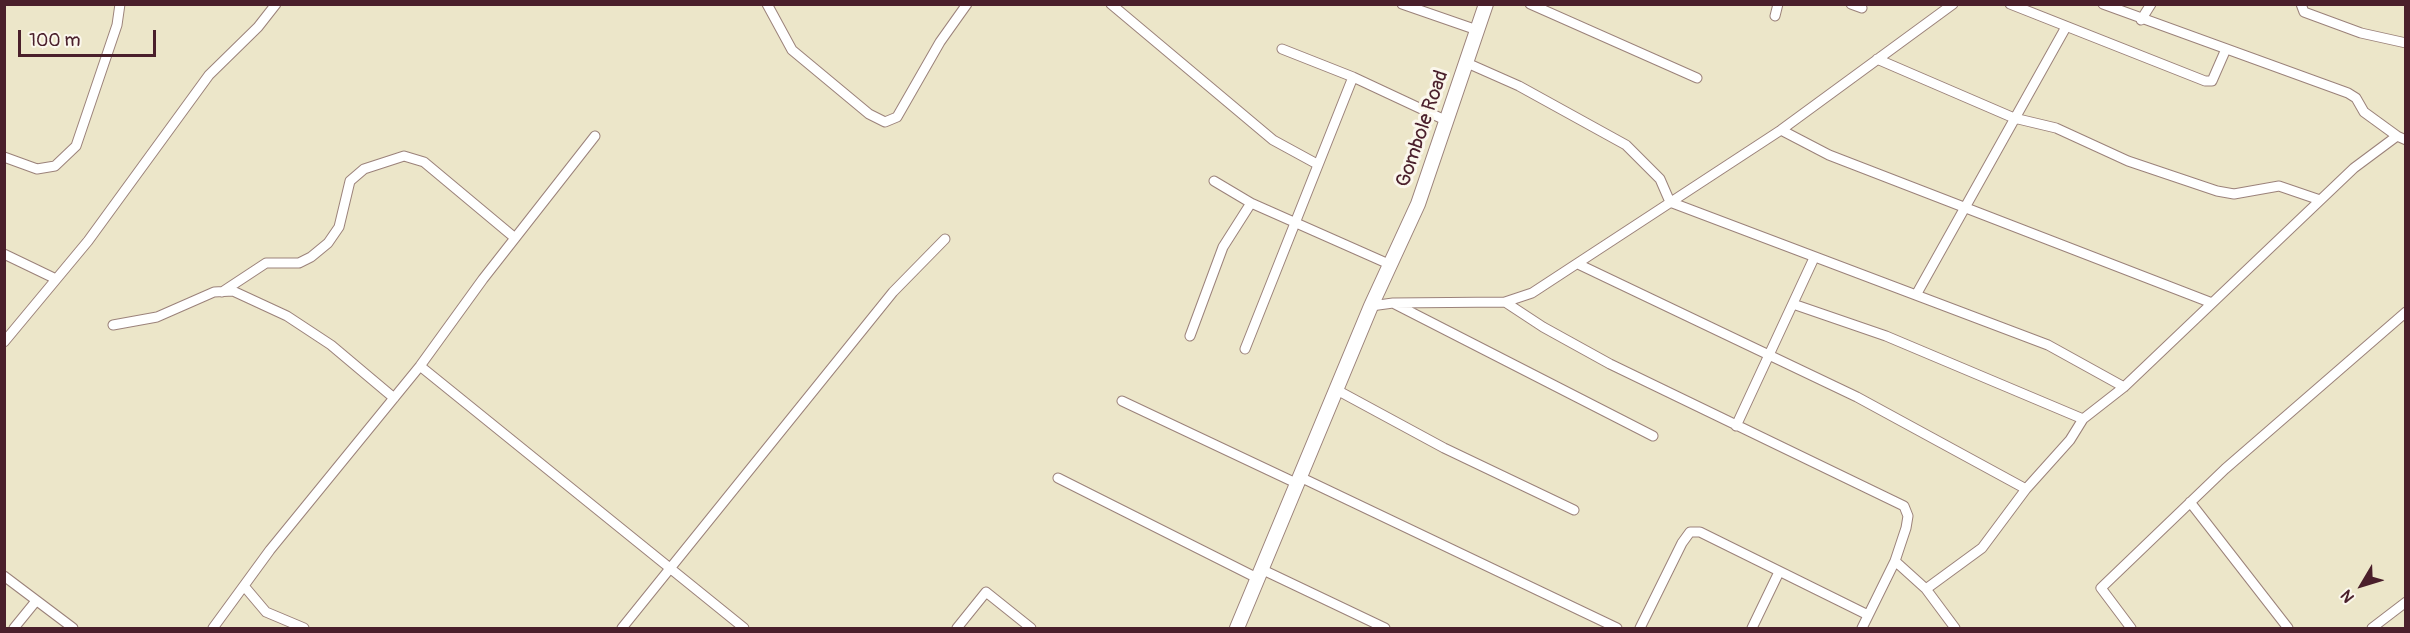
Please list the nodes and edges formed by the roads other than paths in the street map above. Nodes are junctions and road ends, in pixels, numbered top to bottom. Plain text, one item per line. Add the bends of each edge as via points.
1 (120, 4) edge
2 (276, 4) edge
3 (967, 4) edge
4 (1111, 4) edge
5 (1402, 4) edge
6 (1486, 4) edge
7 (1530, 4) edge
8 (1778, 4) edge
9 (1851, 4) edge
10 (1953, 4) edge
11 (2010, 4) edge
12 (2103, 4) edge
13 (2151, 4) edge
14 (2301, 4) edge
15 (771, 7) edge
16 (1862, 8) dead end
17 (1775, 16) dead end
18 (2141, 20) junction
19 (2066, 27) junction
20 (1477, 30) junction
21 (2406, 43) edge
22 (1281, 49) dead end
23 (2226, 49) junction
24 (1877, 59) junction
25 (1467, 63) junction
26 (1353, 77) junction
27 (1697, 78) dead end
28 (2014, 118) junction
29 (1445, 120) junction
30 (1781, 129) junction
31 (595, 136) dead end
32 (2401, 138) edge
33 (4, 158) edge
34 (1317, 164) junction
35 (1214, 181) dead end
36 (2320, 200) junction
37 (1670, 202) junction
38 (1251, 203) junction
39 (1964, 209) junction
40 (1294, 221) junction
41 (515, 238) junction
42 (945, 239) dead end
43 (4, 254) edge
44 (1814, 258) junction
45 (1578, 264) junction
46 (1391, 265) junction
47 (56, 279) junction
48 (222, 292) junction
49 (1916, 295) junction
50 (1505, 302) junction
51 (1393, 303) junction
52 (2212, 303) junction
53 (1793, 304) junction
54 (1371, 306) junction
55 (2406, 312) edge
56 (113, 325) dead end
57 (1190, 336) dead end
58 (4, 342) edge
59 (1245, 349) dead end
60 (1771, 355) junction
61 (420, 366) junction
62 (2124, 387) junction
63 (1335, 389) junction
64 (394, 398) junction
65 (1122, 401) dead end
66 (2084, 419) junction
67 (1736, 426) junction
68 (1653, 436) dead end
69 (1058, 478) dead end
70 (1299, 480) junction
71 (2026, 489) junction
72 (2190, 502) junction
73 (1574, 510) dead end
74 (1895, 561) junction
75 (670, 567) junction
76 (1779, 572) junction
77 (1259, 573) junction
78 (4, 576) edge
79 (244, 586) junction
80 (1926, 589) junction
81 (36, 601) junction
82 (2406, 602) edge
83 (1868, 615) junction
84 (14, 628) edge
85 (73, 628) edge
86 (213, 628) edge
87 (304, 628) edge
88 (622, 628) edge
89 (744, 628) edge
90 (957, 628) edge
91 (1031, 628) edge
92 (1237, 628) edge
93 (1385, 628) edge
94 (1617, 628) edge
95 (1640, 628) edge
96 (1752, 628) edge
97 (1862, 628) edge
98 (1955, 628) edge
99 (2131, 628) edge
100 (2288, 628) edge
101 (2372, 628) edge

1 - 33 street via 117,25 76,146 55,166 37,168
2 - 47 street via 209,75
3 - 15 street via 897,117 885,122 868,114 792,50
4 - 34 street via 1273,140
5 - 20 street
6 - 20 street, Gombole Road
7 - 27 street
8 - 17 street
9 - 16 street
10 - 24 street
11 - 19 street
12 - 18 street
13 - 18 street
14 - 21 street via 2304,12 2361,33
18 - 23 street
19 - 23 street via 2210,82
19 - 28 street
20 - 25 street, Gombole Road
22 - 26 street
23 - 32 street via 2348,93 2364,112
24 - 28 street
24 - 30 street
25 - 29 street, Gombole Road
25 - 37 street via 1519,86 1626,145 1660,179
26 - 29 street
26 - 34 street
28 - 36 street via 2056,128 2128,161 2217,191 2234,194 2279,186
28 - 39 street
29 - 46 street, Gombole Road via 1418,204
30 - 37 street
30 - 39 street via 1829,155
31 - 41 street
32 - 36 street via 2354,168
34 - 40 street
35 - 38 street
36 - 52 street
37 - 44 street
37 - 45 street
38 - 40 street
38 - 57 street via 1223,247
39 - 49 street
39 - 52 street
40 - 46 street
40 - 59 street
41 - 48 street via 424,162 404,156 364,169 350,181 339,227 328,243 311,256 299,263 266,263
41 - 61 street
42 - 75 street via 892,292
43 - 47 street
44 - 49 street
44 - 53 street
45 - 50 street via 1532,293
45 - 60 street
46 - 54 street, Gombole Road
47 - 58 street
48 - 56 street via 158,317
48 - 64 street via 233,291 287,316 331,345
49 - 62 street via 2048,345
50 - 51 street
50 - 67 street via 1610,364
51 - 54 street
51 - 68 street
52 - 62 street
53 - 60 street
53 - 66 street via 1886,336
54 - 63 street, Gombole Road
55 - 72 street via 2375,335
60 - 67 street
60 - 71 street
61 - 64 street
61 - 75 street
62 - 66 street
63 - 70 street, Gombole Road
63 - 73 street via 1444,448
64 - 79 street
65 - 70 street
66 - 71 street
67 - 74 street via 1904,506 1908,516
69 - 77 street
70 - 77 street, Gombole Road
70 - 94 street
71 - 80 street via 1982,548
72 - 99 street via 2101,588
72 - 100 street
74 - 80 street
74 - 83 street
75 - 88 street
75 - 89 street
76 - 83 street
76 - 95 street via 1700,532 1690,532
76 - 96 street
77 - 92 street, Gombole Road
77 - 93 street
78 - 81 street
79 - 86 street
79 - 87 street via 266,612
80 - 98 street
81 - 84 street
81 - 85 street
82 - 101 street
83 - 97 street
90 - 91 street via 986,592

